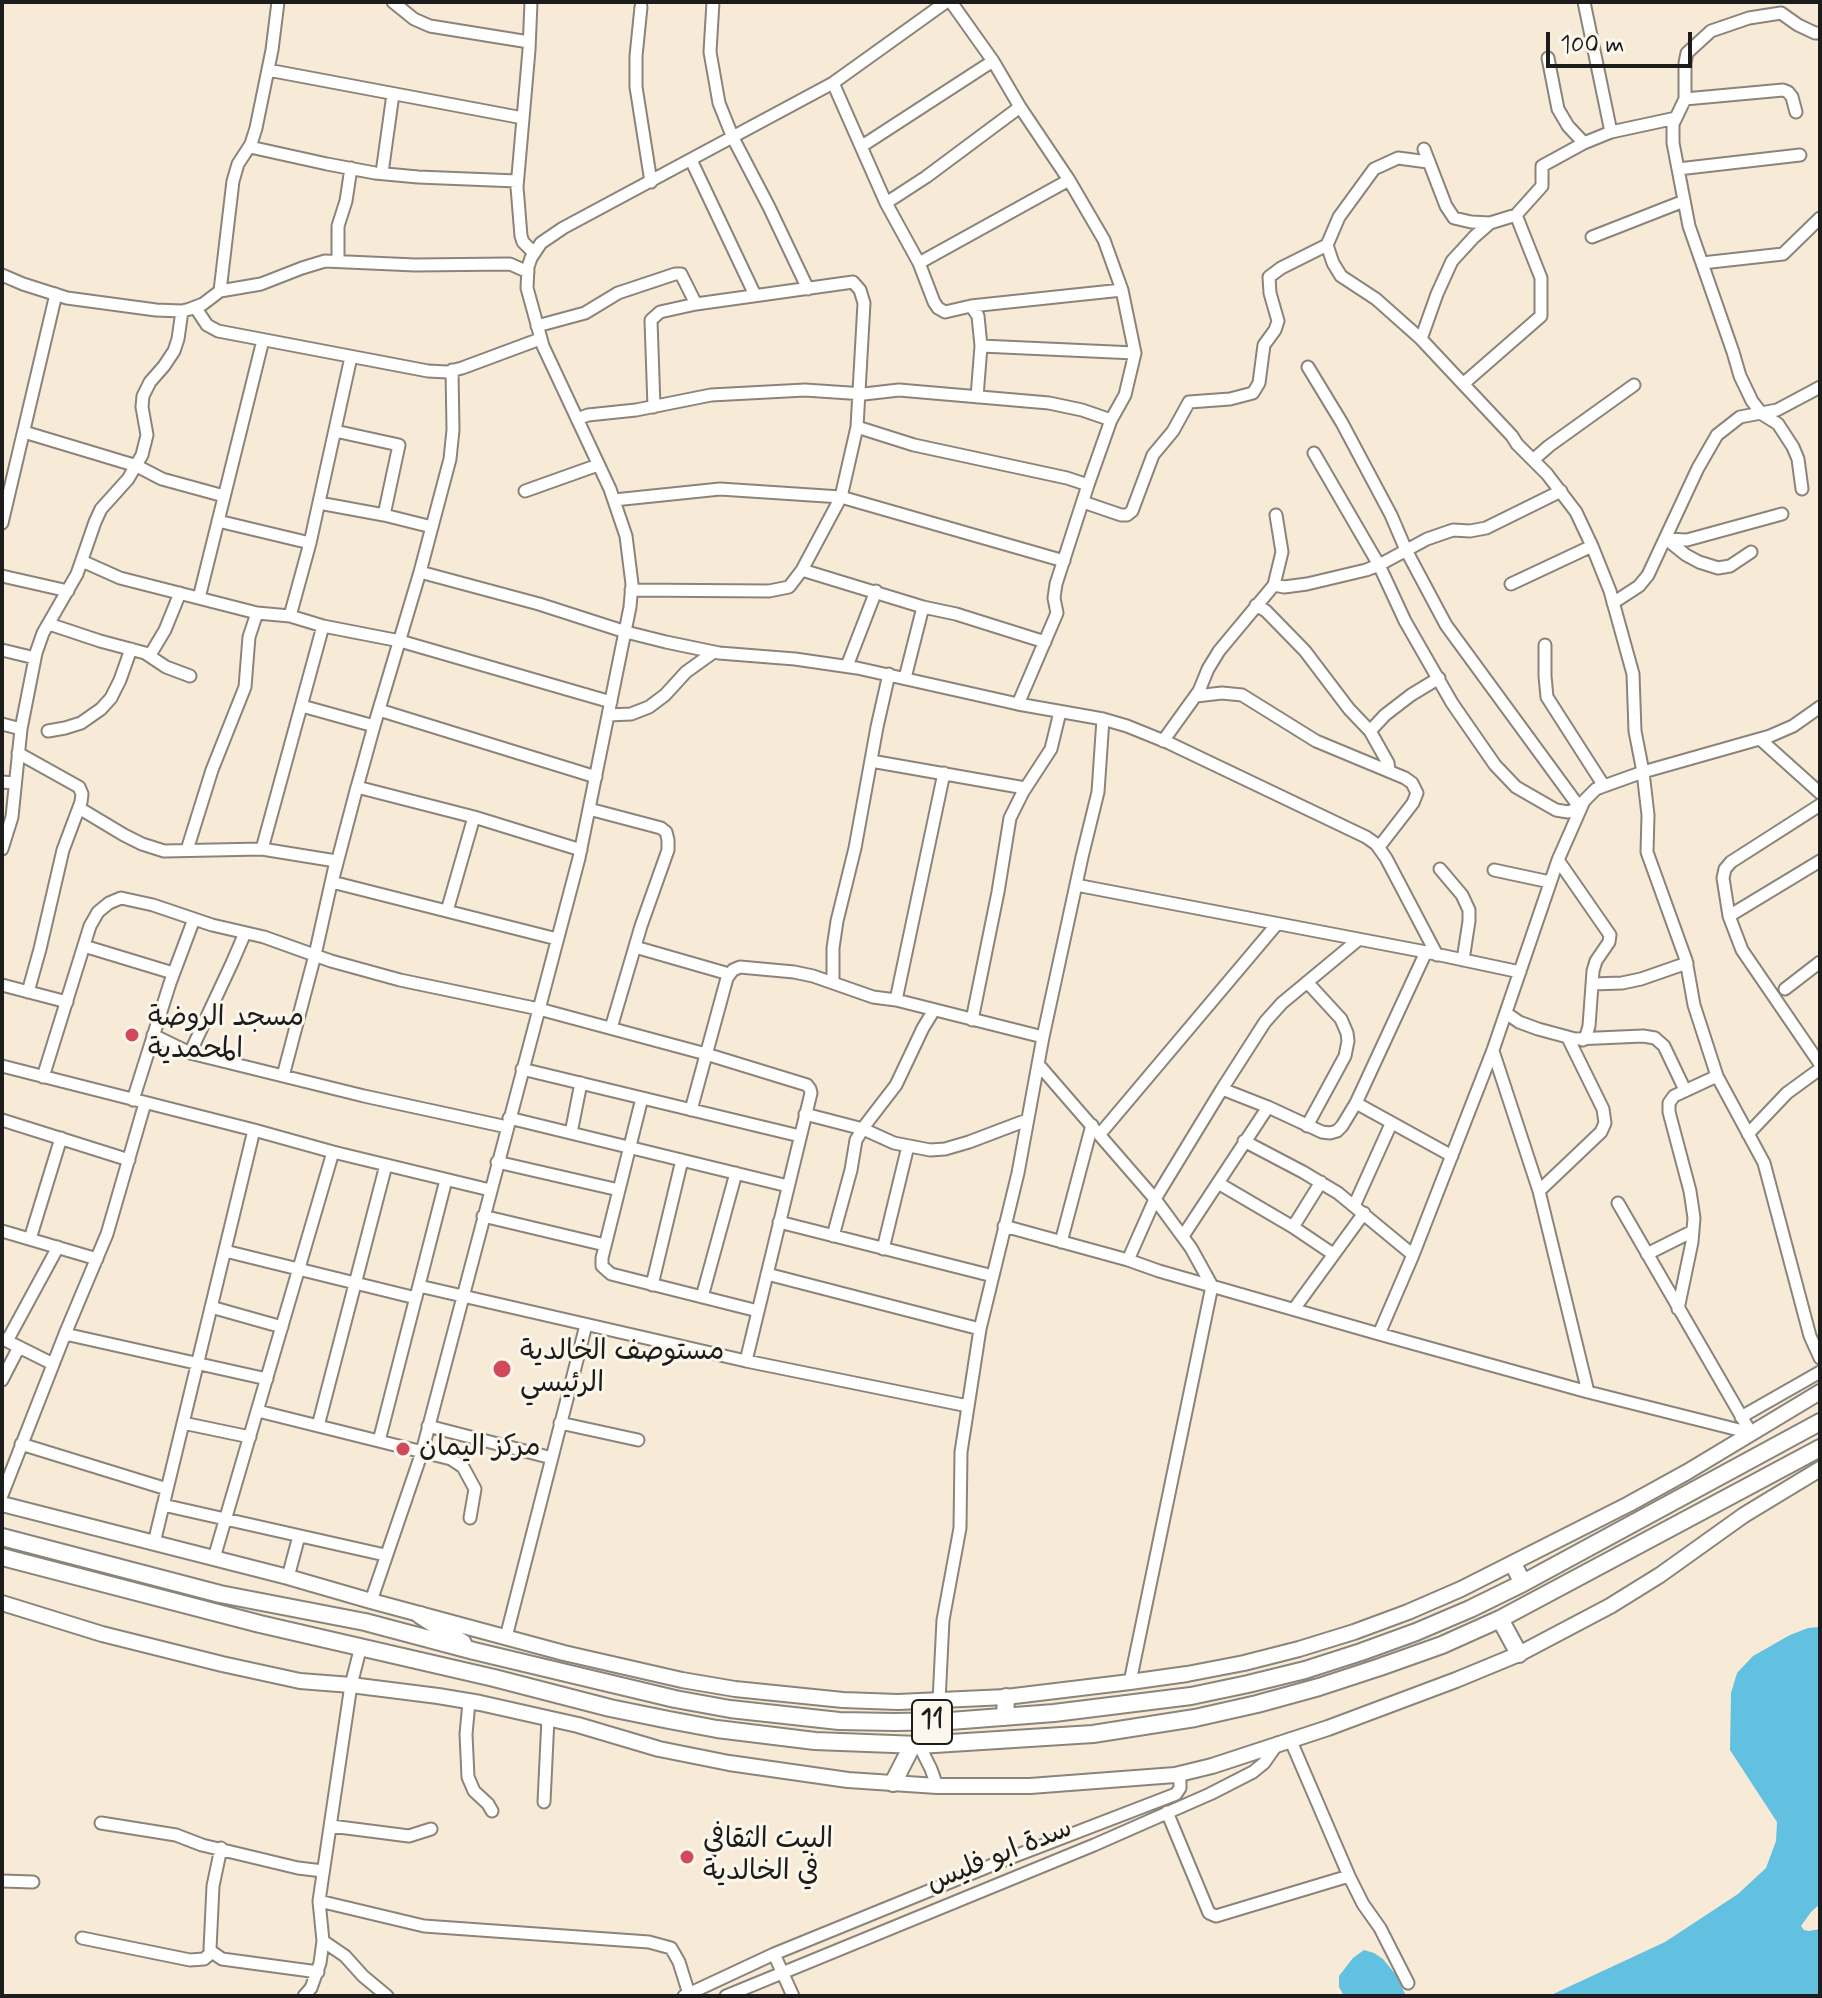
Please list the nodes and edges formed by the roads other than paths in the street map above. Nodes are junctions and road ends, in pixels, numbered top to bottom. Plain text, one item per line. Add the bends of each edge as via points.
1 (278, 2) edge
2 (393, 2) edge
3 (531, 2) edge
4 (713, 2) edge
5 (949, 2) edge
6 (1584, 2) edge
7 (641, 7) dead end
8 (1820, 33) edge
9 (529, 42) junction
10 (1548, 58) dead end
11 (993, 61) junction
12 (268, 70) junction
13 (833, 83) junction
14 (393, 94) junction
15 (1685, 99) junction
16 (1020, 107) junction
17 (1796, 112) dead end
18 (523, 118) junction
19 (1676, 118) junction
20 (1611, 132) junction
21 (733, 138) junction
22 (1584, 143) junction
23 (862, 146) junction
24 (250, 147) junction
25 (1424, 149) dead end
26 (1800, 155) dead end
27 (691, 160) junction
28 (1428, 162) junction
29 (351, 168) junction
30 (1678, 169) junction
31 (382, 173) junction
32 (1069, 180) junction
33 (517, 181) junction
34 (651, 182) junction
35 (1684, 201) junction
36 (886, 203) junction
37 (1516, 215) junction
38 (1820, 218) edge
39 (1490, 223) junction
40 (1592, 237) dead end
41 (1327, 245) junction
42 (534, 253) junction
43 (338, 261) junction
44 (919, 263) junction
45 (1702, 263) junction
46 (528, 272) junction
47 (2, 275) edge
48 (808, 289) junction
49 (1122, 290) junction
50 (220, 291) junction
51 (56, 294) junction
52 (755, 295) junction
53 (696, 304) junction
54 (971, 306) junction
55 (195, 307) junction
56 (182, 311) junction
57 (537, 326) junction
58 (540, 339) junction
59 (1421, 339) junction
60 (263, 340) junction
61 (981, 346) junction
62 (1135, 353) junction
63 (351, 357) junction
64 (1308, 367) dead end
65 (452, 370) junction
66 (1463, 384) junction
67 (1634, 385) dead end
68 (1820, 387) edge
69 (859, 394) junction
70 (977, 397) junction
71 (654, 407) junction
72 (1762, 414) junction
73 (577, 419) junction
74 (1111, 420) junction
75 (857, 427) junction
76 (335, 431) junction
77 (24, 432) junction
78 (1314, 453) dead end
79 (1533, 460) junction
80 (598, 465) junction
81 (137, 466) junction
82 (1088, 485) junction
83 (1802, 489) dead end
84 (525, 491) dead end
85 (1561, 491) junction
86 (224, 496) junction
87 (841, 497) junction
88 (614, 500) junction
89 (1083, 502) junction
90 (319, 503) junction
91 (1782, 514) dead end
92 (384, 515) junction
93 (1276, 515) dead end
94 (218, 521) junction
95 (2, 523) edge
96 (432, 527) junction
97 (1666, 539) junction
98 (310, 543) junction
99 (1592, 546) junction
100 (1406, 550) junction
101 (1751, 552) dead end
102 (82, 561) junction
103 (1064, 561) junction
104 (1379, 565) junction
105 (802, 570) junction
106 (420, 572) junction
107 (2, 576) edge
108 (1511, 584) dead end
109 (1274, 585) junction
110 (631, 590) junction
111 (68, 591) junction
112 (876, 591) junction
113 (180, 593) junction
114 (199, 598) junction
115 (1613, 603) junction
116 (1256, 605) junction
117 (923, 607) junction
118 (257, 613) junction
119 (290, 616) junction
120 (49, 624) junction
121 (323, 626) junction
122 (626, 632) junction
123 (400, 641) junction
124 (1045, 642) junction
125 (1545, 645) dead end
126 (131, 649) junction
127 (2, 650) edge
128 (714, 652) junction
129 (150, 655) junction
130 (35, 658) junction
131 (847, 666) junction
132 (889, 674) junction
133 (190, 676) dead end
134 (905, 678) junction
135 (1439, 678) junction
136 (1196, 696) junction
137 (611, 702) junction
138 (1018, 704) junction
139 (302, 706) junction
140 (1820, 707) edge
141 (379, 710) junction
142 (1060, 712) junction
143 (608, 715) junction
144 (1103, 719) junction
145 (2, 724) edge
146 (374, 726) junction
147 (21, 729) junction
148 (48, 731) dead end
149 (1370, 731) junction
150 (1761, 740) junction
151 (1163, 741) junction
152 (18, 753) junction
153 (871, 761) junction
154 (1389, 771) junction
155 (1643, 772) junction
156 (944, 773) junction
157 (596, 777) junction
158 (8, 782) edge
159 (1604, 786) junction
160 (357, 787) junction
161 (1025, 788) junction
162 (1820, 793) edge
163 (1820, 805) edge
164 (79, 808) junction
165 (1580, 808) junction
166 (589, 809) junction
167 (474, 817) junction
168 (1379, 847) junction
169 (2, 848) edge
170 (262, 849) junction
171 (187, 850) junction
172 (581, 850) junction
173 (1558, 860) junction
174 (336, 861) junction
175 (1820, 861) edge
176 (1440, 869) dead end
177 (1494, 870) dead end
178 (332, 882) junction
179 (1550, 882) junction
180 (1076, 885) junction
181 (447, 911) junction
182 (1729, 916) junction
183 (194, 919) junction
184 (1277, 924) junction
185 (245, 933) junction
186 (557, 939) junction
187 (1358, 940) junction
188 (84, 946) junction
189 (635, 947) junction
190 (1431, 954) junction
191 (315, 955) junction
192 (1463, 960) junction
193 (1820, 962) edge
194 (1687, 963) junction
195 (1520, 972) junction
196 (173, 973) junction
197 (729, 974) junction
198 (1307, 982) junction
199 (833, 983) junction
200 (1592, 984) junction
201 (2, 985) edge
202 (1785, 989) dead end
203 (28, 992) junction
204 (896, 1000) junction
205 (67, 1002) junction
206 (539, 1009) junction
207 (934, 1010) junction
208 (1506, 1013) junction
209 (972, 1020) junction
210 (611, 1028) junction
211 (153, 1035) junction
212 (1043, 1037) junction
213 (1568, 1038) junction
214 (1583, 1040) junction
215 (1493, 1050) junction
216 (190, 1053) junction
217 (706, 1054) junction
218 (1038, 1064) junction
219 (2, 1066) edge
220 (1820, 1066) edge
221 (522, 1069) junction
222 (283, 1076) junction
223 (1717, 1076) junction
224 (43, 1077) junction
225 (581, 1083) junction
226 (1222, 1089) junction
227 (1685, 1090) junction
228 (642, 1098) junction
229 (139, 1102) junction
230 (1356, 1103) junction
231 (1268, 1107) junction
232 (691, 1110) junction
233 (805, 1114) junction
234 (2, 1120) edge
235 (1027, 1120) junction
236 (508, 1122) junction
237 (1391, 1124) junction
238 (1307, 1126) junction
239 (863, 1129) junction
240 (254, 1130) junction
241 (1096, 1130) junction
242 (571, 1133) junction
243 (1748, 1134) junction
244 (800, 1136) junction
245 (61, 1138) junction
246 (1244, 1141) junction
247 (908, 1146) junction
248 (630, 1147) junction
249 (333, 1152) junction
250 (1452, 1156) junction
251 (129, 1160) junction
252 (682, 1160) junction
253 (497, 1162) junction
254 (386, 1165) junction
255 (736, 1173) junction
256 (446, 1180) junction
257 (1321, 1182) junction
258 (1218, 1183) junction
259 (788, 1186) junction
260 (490, 1190) junction
261 (619, 1190) junction
262 (1539, 1191) junction
263 (1155, 1199) junction
264 (1618, 1203) dead end
265 (1359, 1209) junction
266 (483, 1216) junction
267 (779, 1222) junction
268 (1004, 1226) junction
269 (1293, 1227) junction
270 (2, 1231) edge
271 (1693, 1231) junction
272 (833, 1236) junction
273 (1183, 1236) junction
274 (30, 1239) junction
275 (1061, 1242) junction
276 (605, 1245) junction
277 (58, 1247) junction
278 (883, 1249) junction
279 (225, 1251) junction
280 (1333, 1254) junction
281 (1647, 1254) junction
282 (1413, 1255) junction
283 (97, 1259) junction
284 (1128, 1260) junction
285 (299, 1269) junction
286 (767, 1274) junction
287 (993, 1276) junction
288 (355, 1283) junction
289 (652, 1285) junction
290 (1212, 1286) junction
291 (417, 1292) junction
292 (461, 1296) junction
293 (702, 1297) junction
294 (211, 1307) junction
295 (1294, 1309) junction
296 (1678, 1309) junction
297 (758, 1311) junction
298 (586, 1325) junction
299 (282, 1327) junction
300 (980, 1329) junction
301 (65, 1334) junction
302 (1379, 1334) junction
303 (4, 1340) edge
304 (19, 1347) junction
305 (1820, 1358) edge
306 (746, 1361) junction
307 (53, 1364) junction
308 (197, 1364) junction
309 (1820, 1372) edge
310 (267, 1379) junction
311 (2, 1380) edge
312 (1588, 1392) junction
313 (1820, 1392) edge
314 (968, 1406) junction
315 (258, 1411) junction
316 (1741, 1417) junction
317 (1820, 1422) edge
318 (183, 1423) junction
319 (560, 1423) junction
320 (318, 1426) junction
321 (428, 1426) junction
322 (1801, 1432) junction
323 (1751, 1433) junction
324 (250, 1437) junction
325 (638, 1440) dead end
326 (379, 1441) junction
327 (21, 1444) junction
328 (1817, 1450) edge
329 (422, 1452) junction
330 (552, 1458) junction
331 (1820, 1469) edge
332 (167, 1489) junction
333 (2, 1495) edge
334 (2, 1504) edge
335 (163, 1505) junction
336 (470, 1518) dead end
337 (226, 1519) junction
338 (299, 1536) junction
339 (2, 1537) edge
340 (154, 1543) junction
341 (385, 1555) junction
342 (2, 1557) edge
343 (214, 1558) junction
344 (1513, 1564) junction
345 (288, 1577) junction
346 (1523, 1583) junction
347 (371, 1601) junction
348 (2, 1603) edge
349 (420, 1615) junction
350 (1500, 1619) junction
351 (506, 1637) junction
352 (361, 1646) junction
353 (474, 1651) junction
354 (1519, 1654) junction
355 (1130, 1682) junction
356 (351, 1685) junction
357 (1006, 1697) junction
358 (675, 1699) junction
359 (939, 1701) junction
360 (469, 1702) junction
361 (1005, 1717) junction
362 (548, 1718) junction
363 (669, 1720) junction
364 (1285, 1741) junction
365 (915, 1746) junction
366 (1175, 1775) junction
367 (893, 1783) junction
368 (937, 1786) junction
369 (544, 1802) dead end
370 (492, 1811) dead end
371 (1167, 1812) junction
372 (101, 1823) dead end
373 (331, 1826) junction
374 (431, 1829) dead end
375 (221, 1848) junction
376 (323, 1871) junction
377 (1349, 1876) junction
378 (2, 1881) edge
379 (33, 1882) dead end
380 (319, 1901) junction
381 (82, 1938) dead end
382 (323, 1941) junction
383 (212, 1952) junction
384 (774, 1954) junction
385 (318, 1972) junction
386 (782, 1973) junction
387 (1408, 1983) dead end
388 (686, 1995) edge
389 (304, 1996) edge
390 (387, 1996) edge
391 (726, 1996) edge
392 (793, 1996) edge

1 - 12 street
2 - 9 street via 430,26
3 - 9 street
4 - 21 street via 710,52 719,103
5 - 11 street
5 - 13 street
6 - 20 street
7 - 34 street via 636,87
8 - 15 street via 1781,13 1711,31 1687,53
9 - 18 street
10 - 22 street via 1558,109
11 - 16 street
11 - 23 street
12 - 14 street
12 - 24 street
13 - 21 street
13 - 23 street
14 - 18 street
14 - 31 street
15 - 17 street via 1783,90 1792,97
15 - 19 street
16 - 32 street
16 - 36 street
18 - 33 street
19 - 20 street
19 - 30 street
20 - 22 street
21 - 27 street
21 - 48 street
22 - 37 street via 1542,166 1542,186
23 - 36 street
24 - 29 street
24 - 50 street via 233,181
25 - 28 street
26 - 30 street
27 - 34 street
27 - 52 street
28 - 39 street via 1454,218
28 - 41 street via 1398,158 1374,169 1339,217
29 - 31 street
29 - 43 street via 338,226
30 - 35 street
31 - 33 street
32 - 44 street
32 - 49 street via 1104,240
33 - 42 street via 521,236
34 - 42 street via 563,228
35 - 40 street
35 - 45 street
36 - 44 street
37 - 39 street
37 - 66 street via 1541,278 1541,316
38 - 45 street via 1783,254
39 - 59 street via 1452,261
41 - 59 street via 1341,276
41 - 89 street via 1269,277 1278,321 1264,345 1253,393 1189,402 1153,455 1127,515
42 - 46 street
43 - 46 street via 510,264
43 - 50 street
44 - 54 street via 938,308 945,312
45 - 72 street via 1740,376
46 - 57 street
47 - 51 street
48 - 52 street
48 - 69 street via 853,282 860,290 864,303
49 - 54 street
49 - 62 street
50 - 55 street
51 - 56 street
51 - 77 street
52 - 53 street
53 - 57 street via 681,274 675,274 618,293 585,313
53 - 71 street via 660,312 651,320
54 - 61 street via 978,316
55 - 56 street
55 - 60 street via 214,329
56 - 81 street via 174,351 145,389 147,435
57 - 58 street
58 - 65 street
58 - 73 street
59 - 66 street
60 - 63 street
60 - 86 street
61 - 62 street
61 - 70 street
62 - 74 street via 1125,395
63 - 65 street via 428,371
63 - 76 street
64 - 100 street
65 - 96 street via 450,459
66 - 79 street
67 - 79 street
68 - 72 street
69 - 70 street via 899,390
69 - 71 street via 805,390 711,395
69 - 75 street
70 - 74 street via 1049,403
71 - 73 street
72 - 83 street via 1778,424 1793,447
72 - 97 street via 1740,417 1717,435
73 - 80 street
74 - 82 street
75 - 82 street
75 - 87 street
76 - 90 street
76 - 92 street via 399,445
77 - 81 street
77 - 95 street
78 - 104 street
79 - 85 street
80 - 84 street
80 - 88 street
81 - 86 street via 162,479
81 - 102 street via 101,509
82 - 89 street
85 - 99 street
85 - 100 street via 1486,528 1453,530
86 - 94 street
87 - 88 street via 720,489
87 - 103 street
87 - 105 street
88 - 110 street via 626,536
89 - 103 street
90 - 92 street
90 - 98 street
91 - 97 street via 1687,540
92 - 96 street
93 - 109 street via 1282,552
94 - 98 street
94 - 114 street
96 - 106 street
97 - 101 street via 1686,555 1718,568
97 - 115 street via 1643,581
98 - 119 street
99 - 108 street
99 - 115 street
100 - 104 street
100 - 165 street via 1446,625
102 - 111 street
102 - 113 street via 120,578
103 - 124 street via 1054,598 1057,613
104 - 109 street via 1307,584
104 - 135 street
105 - 110 street via 789,587 769,591
105 - 112 street
106 - 122 street
106 - 123 street
107 - 111 street
109 - 116 street
110 - 122 street
111 - 120 street
112 - 117 street
112 - 131 street
113 - 114 street
113 - 129 street
114 - 118 street
115 - 155 street via 1633,674
116 - 136 street via 1219,651
116 - 149 street via 1305,651
117 - 124 street
117 - 134 street
118 - 119 street
118 - 171 street via 240,702
119 - 121 street
120 - 126 street
120 - 130 street
121 - 123 street
121 - 139 street
122 - 128 street
122 - 137 street
123 - 137 street
123 - 141 street
124 - 138 street
125 - 159 street via 1547,697
126 - 129 street
126 - 148 street via 120,680 101,709 81,723
127 - 130 street
128 - 131 street
128 - 143 street via 649,707
129 - 133 street
130 - 147 street
131 - 132 street
132 - 134 street
132 - 153 street
134 - 138 street
135 - 149 street
135 - 165 street via 1509,782 1556,810
136 - 151 street
136 - 154 street via 1242,695 1316,741
137 - 143 street
138 - 142 street
139 - 146 street
139 - 170 street
140 - 150 street
141 - 146 street
141 - 157 street
142 - 144 street
142 - 161 street via 1051,749
143 - 157 street
144 - 151 street
144 - 180 street via 1098,792
145 - 147 street
146 - 160 street
147 - 152 street
149 - 154 street
150 - 155 street
150 - 162 street
151 - 168 street
152 - 158 street
152 - 164 street via 79,787
153 - 156 street
153 - 199 street via 837,921
154 - 168 street via 1412,783 1417,796
155 - 159 street
155 - 194 street via 1647,852
156 - 161 street
156 - 204 street
157 - 166 street
158 - 169 street via 12,817
159 - 165 street via 1589,794
160 - 167 street
160 - 174 street
160 - 178 street
161 - 209 street via 1010,818
163 - 182 street via 1728,865 1723,878
164 - 171 street via 142,844 164,851
164 - 203 street via 63,850
165 - 173 street
166 - 172 street
166 - 189 street via 661,828 668,835 668,850
167 - 172 street
167 - 181 street
168 - 190 street
170 - 171 street
170 - 174 street
172 - 186 street
173 - 179 street
173 - 200 street via 1610,935 1596,961
174 - 178 street
175 - 182 street
176 - 192 street via 1469,910
177 - 179 street
178 - 181 street
178 - 191 street
179 - 195 street
180 - 184 street
180 - 212 street
181 - 186 street
182 - 220 street via 1748,961
183 - 185 street
183 - 188 street via 121,898 94,917
183 - 196 street
184 - 187 street
184 - 241 street
185 - 191 street
185 - 216 street
186 - 206 street
187 - 190 street
187 - 198 street
188 - 196 street
188 - 205 street
189 - 197 street
189 - 210 street
190 - 192 street
190 - 230 street
191 - 206 street via 400,980
191 - 222 street
192 - 195 street
193 - 202 street
194 - 200 street via 1641,979
194 - 223 street via 1694,1005
195 - 208 street
196 - 211 street
197 - 199 street via 745,966
197 - 217 street
198 - 226 street via 1265,1022
198 - 238 street via 1341,1019 1348,1041
199 - 204 street
200 - 214 street
201 - 203 street
203 - 205 street
204 - 207 street
205 - 224 street
206 - 210 street
206 - 221 street
207 - 209 street
207 - 239 street via 896,1085
208 - 213 street
208 - 215 street
209 - 212 street
210 - 217 street
211 - 216 street
211 - 229 street
212 - 218 street
213 - 214 street
213 - 262 street via 1605,1123
214 - 227 street via 1655,1038
215 - 250 street
215 - 262 street
216 - 222 street
217 - 232 street
217 - 233 street via 807,1085 811,1093
218 - 235 street
218 - 241 street
219 - 224 street
220 - 243 street
221 - 225 street
221 - 236 street
222 - 236 street
223 - 227 street
223 - 243 street
224 - 229 street
225 - 228 street
225 - 242 street
226 - 231 street
226 - 263 street
227 - 271 street via 1670,1099 1668,1108 1693,1204
228 - 232 street
228 - 248 street
229 - 240 street
229 - 251 street
230 - 237 street
230 - 238 street via 1333,1133
231 - 238 street
231 - 246 street
232 - 244 street
233 - 239 street
233 - 244 street
234 - 245 street
235 - 247 street via 945,1149
235 - 268 street
236 - 242 street
236 - 253 street
237 - 250 street
237 - 265 street
239 - 247 street
239 - 272 street
240 - 249 street
240 - 279 street
241 - 263 street
241 - 275 street
242 - 248 street
243 - 305 street via 1769,1177
244 - 259 street
245 - 251 street
245 - 274 street
246 - 257 street
246 - 258 street
247 - 278 street
248 - 252 street
248 - 261 street
249 - 254 street
249 - 285 street
250 - 282 street
251 - 283 street
252 - 255 street
252 - 289 street
253 - 260 street
253 - 261 street
254 - 256 street
254 - 288 street
255 - 259 street
255 - 293 street
256 - 260 street
256 - 291 street
257 - 265 street
257 - 269 street
258 - 269 street
258 - 273 street
259 - 267 street
260 - 266 street
261 - 276 street
262 - 312 street
263 - 273 street
263 - 284 street
264 - 281 street
265 - 280 street
265 - 282 street
266 - 276 street
266 - 292 street
267 - 272 street
267 - 286 street
268 - 275 street
268 - 287 street
269 - 280 street
270 - 274 street
271 - 281 street
271 - 296 street
272 - 278 street
273 - 290 street
274 - 277 street
275 - 284 street
276 - 289 street via 601,1263 606,1271
277 - 283 street
277 - 303 street
278 - 287 street
279 - 285 street
279 - 294 street
280 - 295 street
281 - 296 street
282 - 302 street
283 - 301 street
284 - 290 street
285 - 288 street
285 - 299 street
286 - 297 street
286 - 300 street
287 - 300 street
288 - 291 street
288 - 320 street
289 - 293 street
290 - 295 street
290 - 355 street
291 - 292 street
291 - 326 street
292 - 298 street
292 - 321 street
293 - 297 street
294 - 299 street
294 - 308 street
295 - 302 street
296 - 316 street
297 - 306 street
298 - 306 street
298 - 319 street
299 - 310 street
300 - 314 street
301 - 307 street
301 - 308 street
302 - 312 street
303 - 304 street
304 - 307 street
304 - 311 street
306 - 314 street
307 - 327 street
308 - 310 street
308 - 318 street
309 - 316 street
310 - 315 street
312 - 323 street
313 - 323 main road
314 - 359 street
315 - 320 street
315 - 324 street
316 - 323 street
317 - 322 highway, 11
318 - 324 street
318 - 332 street
319 - 325 street
319 - 330 street
320 - 326 street
321 - 329 street
321 - 330 street
322 - 328 highway
322 - 346 highway, 11
323 - 344 main road
324 - 337 street
326 - 329 street
327 - 332 street
327 - 333 street
328 - 350 highway, 11
329 - 336 street via 463,1467 475,1489
329 - 341 street
330 - 351 street
331 - 354 main road via 1635,1591
332 - 335 street
334 - 340 main road
335 - 337 street
335 - 340 street
337 - 338 street
337 - 343 street
338 - 341 street
338 - 345 street
339 - 353 highway, 11 via 220,1594 365,1622
340 - 343 main road
341 - 347 street
342 - 352 highway, 11
343 - 345 main road
344 - 346 highway
344 - 355 main road via 1341,1636 1244,1663
345 - 347 main road
346 - 361 highway, 11 via 1416,1632 1305,1670 1191,1696
347 - 349 main road
348 - 356 main road via 222,1664 300,1681
349 - 351 main road
349 - 353 highway
350 - 354 highway
350 - 365 highway, 11 via 1319,1687 1195,1718 1093,1734
351 - 359 main road via 735,1689 843,1700
352 - 356 street
352 - 363 highway, 11
353 - 358 highway, 11
354 - 364 main road
355 - 357 main road
356 - 360 main road
356 - 373 street
357 - 359 main road
357 - 361 highway
358 - 361 highway, 11 via 839,1721
358 - 363 highway
360 - 362 main road
360 - 370 street via 468,1777
362 - 367 main road via 729,1763
362 - 369 street
363 - 365 highway, 11 via 778,1737
364 - 366 main road
364 - 371 street, سدة ابو فليس via 1253,1772
364 - 377 street
365 - 367 highway
365 - 368 street via 928,1761
366 - 368 main road via 1030,1786
366 - 384 street, سدة ابو فليس via 1180,1781 1176,1794
367 - 368 main road
371 - 377 street via 1209,1913 1216,1916
371 - 386 street, سدة ابو فليس
372 - 375 street
373 - 374 street via 409,1836
373 - 376 street
375 - 376 street
375 - 383 street via 213,1886
376 - 380 street
377 - 387 street
378 - 379 street
380 - 382 street
380 - 388 street via 424,1926 649,1942 671,1948
381 - 383 street via 190,1960
382 - 385 street
382 - 390 street
383 - 385 street via 222,1959
384 - 386 street
384 - 388 street, سدة ابو فليس
385 - 389 street
386 - 391 street, سدة ابو فليس
386 - 392 street

